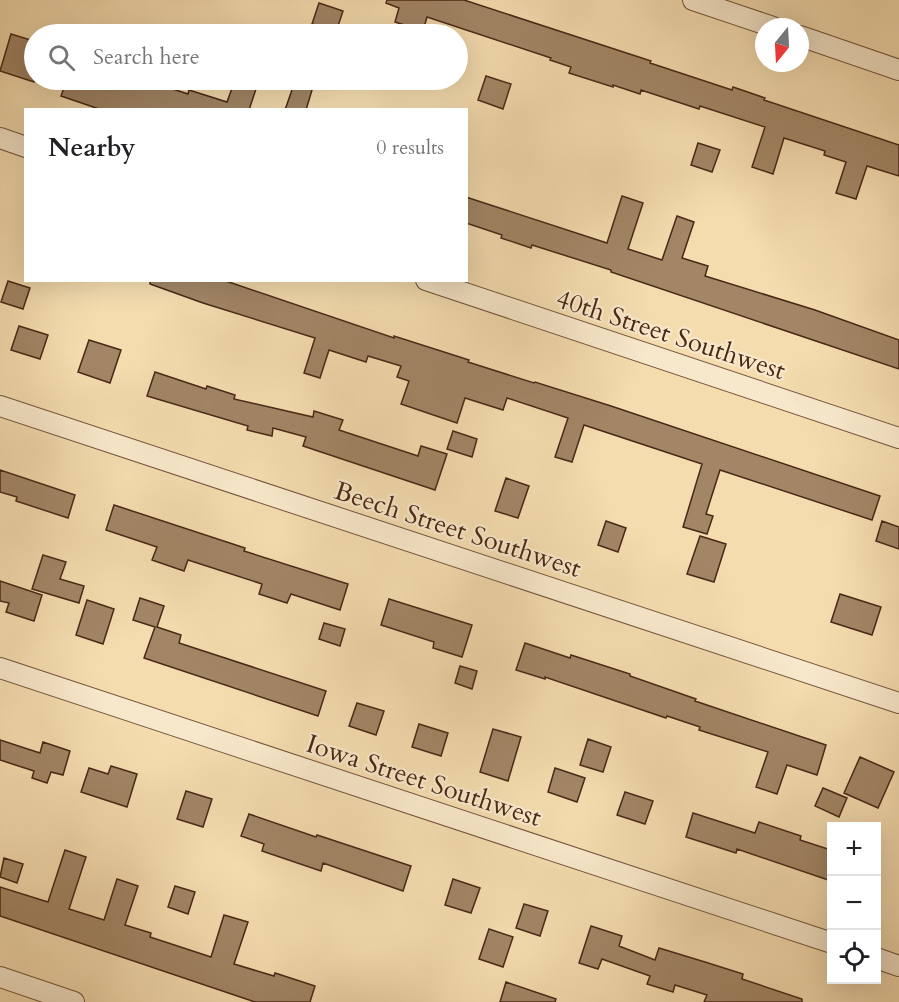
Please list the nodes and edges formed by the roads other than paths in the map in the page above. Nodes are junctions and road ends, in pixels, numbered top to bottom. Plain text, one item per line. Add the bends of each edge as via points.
1 (699, 1) edge
2 (755, 21) edge
3 (809, 39) edge
4 (899, 70) edge
5 (0, 138) edge
6 (24, 146) edge
7 (432, 282) edge
8 (0, 406) edge
9 (899, 438) edge
10 (0, 668) edge
11 (899, 703) edge
12 (827, 943) edge
13 (881, 960) edge
14 (899, 966) edge
15 (0, 977) edge
16 (74, 1002) edge

1 - 2 street
3 - 4 street
5 - 6 street
7 - 9 street, 40th Street Southwest
8 - 11 street, Beech Street Southwest
10 - 12 street, Iowa Street Southwest
13 - 14 street
15 - 16 street

